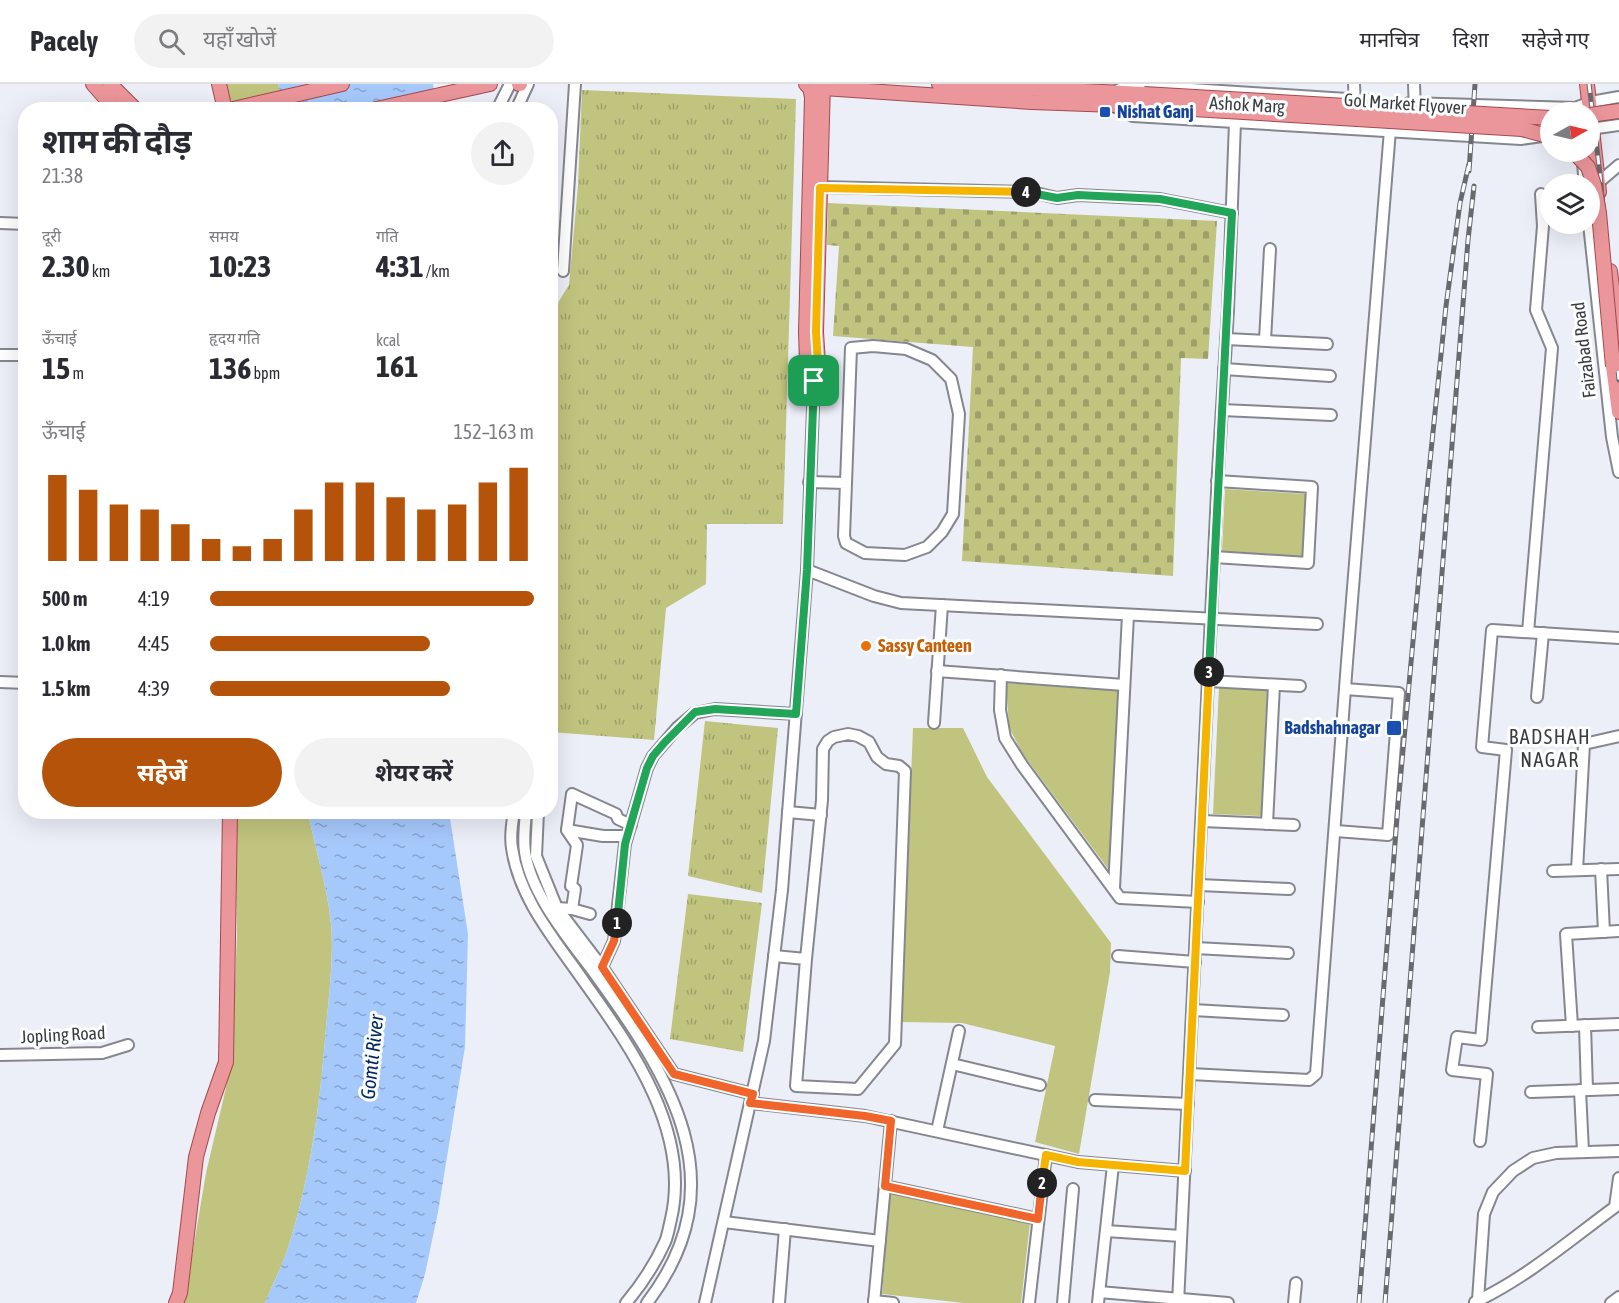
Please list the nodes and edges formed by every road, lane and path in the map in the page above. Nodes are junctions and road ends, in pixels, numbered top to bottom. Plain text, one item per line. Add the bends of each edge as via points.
1 (93, 84) edge
2 (110, 84) edge
3 (219, 84) edge
4 (342, 84) edge
5 (490, 84) edge
6 (510, 84) edge
7 (528, 84) edge
8 (575, 84) edge
9 (806, 84) edge
10 (939, 84) edge
11 (1354, 84) edge
12 (1414, 84) edge
13 (1587, 84) edge
14 (823, 86) edge
15 (1033, 86) edge
16 (1159, 86) edge
17 (1092, 88) edge
18 (1223, 88) edge
19 (1288, 90) edge
20 (1619, 97) edge
21 (1111, 99) junction
22 (1143, 100) junction
23 (1355, 100) junction
24 (109, 102) edge
25 (128, 102) edge
26 (225, 102) edge
27 (262, 102) edge
28 (408, 102) edge
29 (501, 102) edge
30 (520, 102) edge
31 (1589, 102) edge
32 (1415, 103) junction
33 (1459, 105) junction
34 (1494, 106) junction
35 (1540, 108) edge
36 (1619, 111) edge
37 (1600, 112) edge
38 (1600, 116) edge
39 (1540, 118) edge
40 (1600, 121) edge
41 (1236, 122) junction
42 (1619, 125) edge
43 (1354, 128) junction
44 (1390, 130) junction
45 (1415, 132) junction
46 (1540, 133) edge
47 (1457, 135) junction
48 (1495, 137) junction
49 (1540, 137) edge
50 (1583, 162) edge
51 (1619, 165) edge
52 (1600, 178) edge
53 (820, 188) junction
54 (1232, 213) junction
55 (1600, 220) edge
56 (0, 223) edge
57 (18, 224) edge
58 (1542, 234) edge
59 (1590, 234) edge
60 (1270, 249) dead end
61 (563, 271) dead end
62 (1616, 292) edge
63 (1617, 324) edge
64 (1226, 339) junction
65 (1264, 340) junction
66 (1327, 344) dead end
67 (1619, 345) edge
68 (0, 355) edge
69 (18, 356) edge
70 (1224, 369) junction
71 (1330, 376) dead end
72 (814, 381) junction
73 (1222, 410) junction
74 (1619, 412) edge
75 (1330, 415) dead end
76 (1619, 472) edge
77 (809, 482) junction
78 (1217, 482) junction
79 (846, 483) junction
80 (1214, 557) junction
81 (807, 570) junction
82 (942, 605) junction
83 (1128, 615) junction
84 (1211, 620) junction
85 (1317, 624) dead end
86 (1528, 632) junction
87 (1543, 633) junction
88 (1619, 638) edge
89 (937, 671) junction
90 (1001, 675) junction
91 (1208, 681) junction
92 (0, 682) edge
93 (18, 683) edge
94 (1124, 685) junction
95 (1274, 685) junction
96 (1300, 686) dead end
97 (1345, 689) junction
98 (1537, 698) dead end
99 (796, 714) junction
100 (934, 723) dead end
101 (1619, 736) edge
102 (788, 812) junction
103 (820, 814) junction
104 (230, 819) edge
105 (513, 819) edge
106 (526, 819) edge
107 (538, 819) edge
108 (1202, 821) junction
109 (1267, 824) junction
110 (630, 825) junction
111 (1294, 825) dead end
112 (567, 830) junction
113 (1336, 831) junction
114 (627, 836) junction
115 (1601, 869) junction
116 (1619, 869) edge
117 (1576, 870) junction
118 (1553, 871) dead end
119 (1199, 885) junction
120 (1114, 888) junction
121 (1289, 889) dead end
122 (1198, 902) junction
123 (557, 908) junction
124 (572, 909) junction
125 (590, 914) dead end
126 (1619, 931) edge
127 (1604, 932) junction
128 (1196, 948) junction
129 (1288, 953) dead end
130 (774, 956) junction
131 (1118, 956) dead end
132 (806, 959) junction
133 (1195, 962) junction
134 (602, 967) junction
135 (1193, 1010) junction
136 (1283, 1015) dead end
137 (1619, 1024) edge
138 (1585, 1025) junction
139 (1572, 1026) junction
140 (1538, 1027) dead end
141 (959, 1031) dead end
142 (128, 1045) dead end
143 (0, 1055) edge
144 (952, 1064) junction
145 (1190, 1074) junction
146 (1040, 1085) dead end
147 (1619, 1089) edge
148 (1584, 1090) junction
149 (1531, 1092) dead end
150 (752, 1098) junction
151 (1095, 1100) dead end
152 (1188, 1104) junction
153 (891, 1121) junction
154 (937, 1131) junction
155 (1480, 1141) dead end
156 (1619, 1151) edge
157 (1583, 1152) junction
158 (1046, 1155) junction
159 (1113, 1165) junction
160 (1185, 1171) junction
161 (1619, 1178) edge
162 (885, 1186) junction
163 (1072, 1189) dead end
164 (1038, 1219) junction
165 (724, 1222) junction
166 (785, 1229) junction
167 (1106, 1231) junction
168 (1181, 1236) junction
169 (880, 1241) junction
170 (1296, 1283) dead end
171 (1619, 1297) edge
172 (1098, 1298) edge
173 (1178, 1300) edge
174 (1475, 1301) edge
175 (874, 1302) edge
176 (176, 1303) edge
177 (626, 1303) edge
178 (647, 1303) edge
179 (705, 1303) edge
180 (779, 1303) edge
181 (893, 1303) edge
182 (1029, 1303) edge
183 (1063, 1303) edge
184 (1228, 1303) edge
185 (1294, 1303) edge
186 (1611, 1303) edge

1 - 24 main road
2 - 25 main road
3 - 26 main road
4 - 27 main road
5 - 28 main road
6 - 29 street
7 - 30 street
8 - 61 street
9 - 72 main road via 812,96 806,332 807,363
10 - 15 main road, Ashok Marg
11 - 23 street
12 - 32 street
13 - 31 main road, Faizabad Road
14 - 21 main road, Ashok Marg via 1032,102
14 - 53 main road
15 - 17 main road, Ashok Marg
16 - 18 street, Ashok Marg
16 - 21 street, Ashok Marg via 1128,85
17 - 21 main road, Ashok Marg
18 - 19 street, Ashok Marg
19 - 23 street, Ashok Marg
20 - 37 street
21 - 22 main road, Gol Market Flyover
21 - 41 street, Ashok Marg via 1133,116
22 - 39 main road, Gol Market Flyover, bridge
22 - 46 main road, Gol Market Flyover, bridge
23 - 32 street, Ashok Marg
23 - 43 street
32 - 33 street, Ashok Marg
32 - 45 street
33 - 34 street, Ashok Marg
33 - 47 street
34 - 35 street, Ashok Marg
34 - 48 street
36 - 38 main road, bridge
40 - 42 street
41 - 43 street, Ashok Marg
41 - 54 street
43 - 44 street, Ashok Marg
44 - 45 street, Ashok Marg
44 - 97 street
45 - 47 street, Ashok Marg
47 - 48 street, Ashok Marg
48 - 49 street, Ashok Marg
50 - 74 main road, bridge via 1594,185 1599,213
51 - 52 street
53 - 54 street via 1160,199
53 - 72 main road via 818,363
54 - 64 street
55 - 62 main road, Faizabad Road
56 - 57 street
58 - 86 street via 1536,310 1552,348
59 - 76 street, Faizabad Road
60 - 65 street
62 - 63 main road, Faizabad Road
63 - 67 main road, Faizabad Road
64 - 65 street
64 - 70 street
65 - 66 street
68 - 69 street
70 - 71 street
70 - 73 street
72 - 77 street
73 - 75 street
73 - 78 street
77 - 79 street
77 - 81 street
78 - 80 street
78 - 80 street via 1312,487 1308,563
79 - 79 street via 844,536 846,543 865,553 905,555 927,547 942,532 953,514 959,414 951,379 932,360 906,349 851,348
80 - 84 street
81 - 82 street via 874,596 901,603
81 - 99 street
82 - 83 street
82 - 89 street
83 - 84 street
83 - 94 street
84 - 85 street
84 - 91 street
86 - 87 street
86 - 155 street via 1492,630 1482,747 1506,750 1481,1040 1457,1037 1452,1070 1487,1074
87 - 88 street
87 - 98 street
89 - 90 street
89 - 100 street
90 - 94 street
90 - 120 street via 1000,710 1005,738
91 - 95 street
91 - 108 street
92 - 93 street
94 - 120 street
95 - 96 street
95 - 109 street
97 - 113 street
97 - 113 street via 1399,693 1388,835
99 - 102 street
99 - 110 street via 715,709 695,712 653,756
101 - 117 street via 1584,744
102 - 103 street
102 - 130 street
103 - 132 street
103 - 132 street via 823,749 834,737 858,736 869,742 886,764 905,771 895,1044 858,1089 796,1086
104 - 176 main road via 226,1062 196,1157
105 - 177 street via 511,846 532,906 619,1032 645,1077 664,1122 675,1165 675,1202 666,1240 643,1283
106 - 178 street via 525,853 541,895 660,1071 688,1147 692,1179 682,1242
107 - 123 street via 536,856
108 - 109 street
108 - 119 street
109 - 111 street
110 - 112 street via 616,814 572,794
110 - 114 street
112 - 114 street
112 - 124 street via 577,845
113 - 145 street via 1316,1074 1309,1080
114 - 134 street via 614,941
115 - 116 street
115 - 117 street
115 - 127 street
117 - 118 street
119 - 121 street
119 - 122 street
120 - 122 street via 1120,898
122 - 128 street
123 - 124 street
123 - 134 street
124 - 125 street
126 - 127 street
127 - 139 street via 1566,934
128 - 129 street
128 - 133 street
130 - 132 street
130 - 150 street via 764,1041
131 - 133 street
133 - 135 street
134 - 150 street via 674,1074
135 - 136 street
135 - 145 street
137 - 138 street
138 - 139 street
138 - 148 street
139 - 140 street
141 - 144 street
142 - 143 street, Jopling Road via 102,1053
144 - 146 street
144 - 154 street
145 - 152 street
147 - 148 street
148 - 149 street
148 - 157 street
150 - 153 street
150 - 165 street
151 - 152 street
152 - 160 street
153 - 154 street
153 - 162 street
154 - 158 street
156 - 157 street
157 - 174 street via 1533,1158 1513,1171 1493,1192 1484,1214
158 - 159 street
158 - 164 street
159 - 160 street
159 - 167 street
160 - 168 street
161 - 174 street via 1614,1207 1535,1266
162 - 164 street
162 - 169 street
163 - 183 street
164 - 182 street
165 - 166 street
165 - 179 street
166 - 169 street
166 - 180 street
167 - 168 street
167 - 172 street
168 - 173 street
169 - 175 street
170 - 185 street
171 - 186 street
172 - 173 street
173 - 184 street
175 - 181 street

